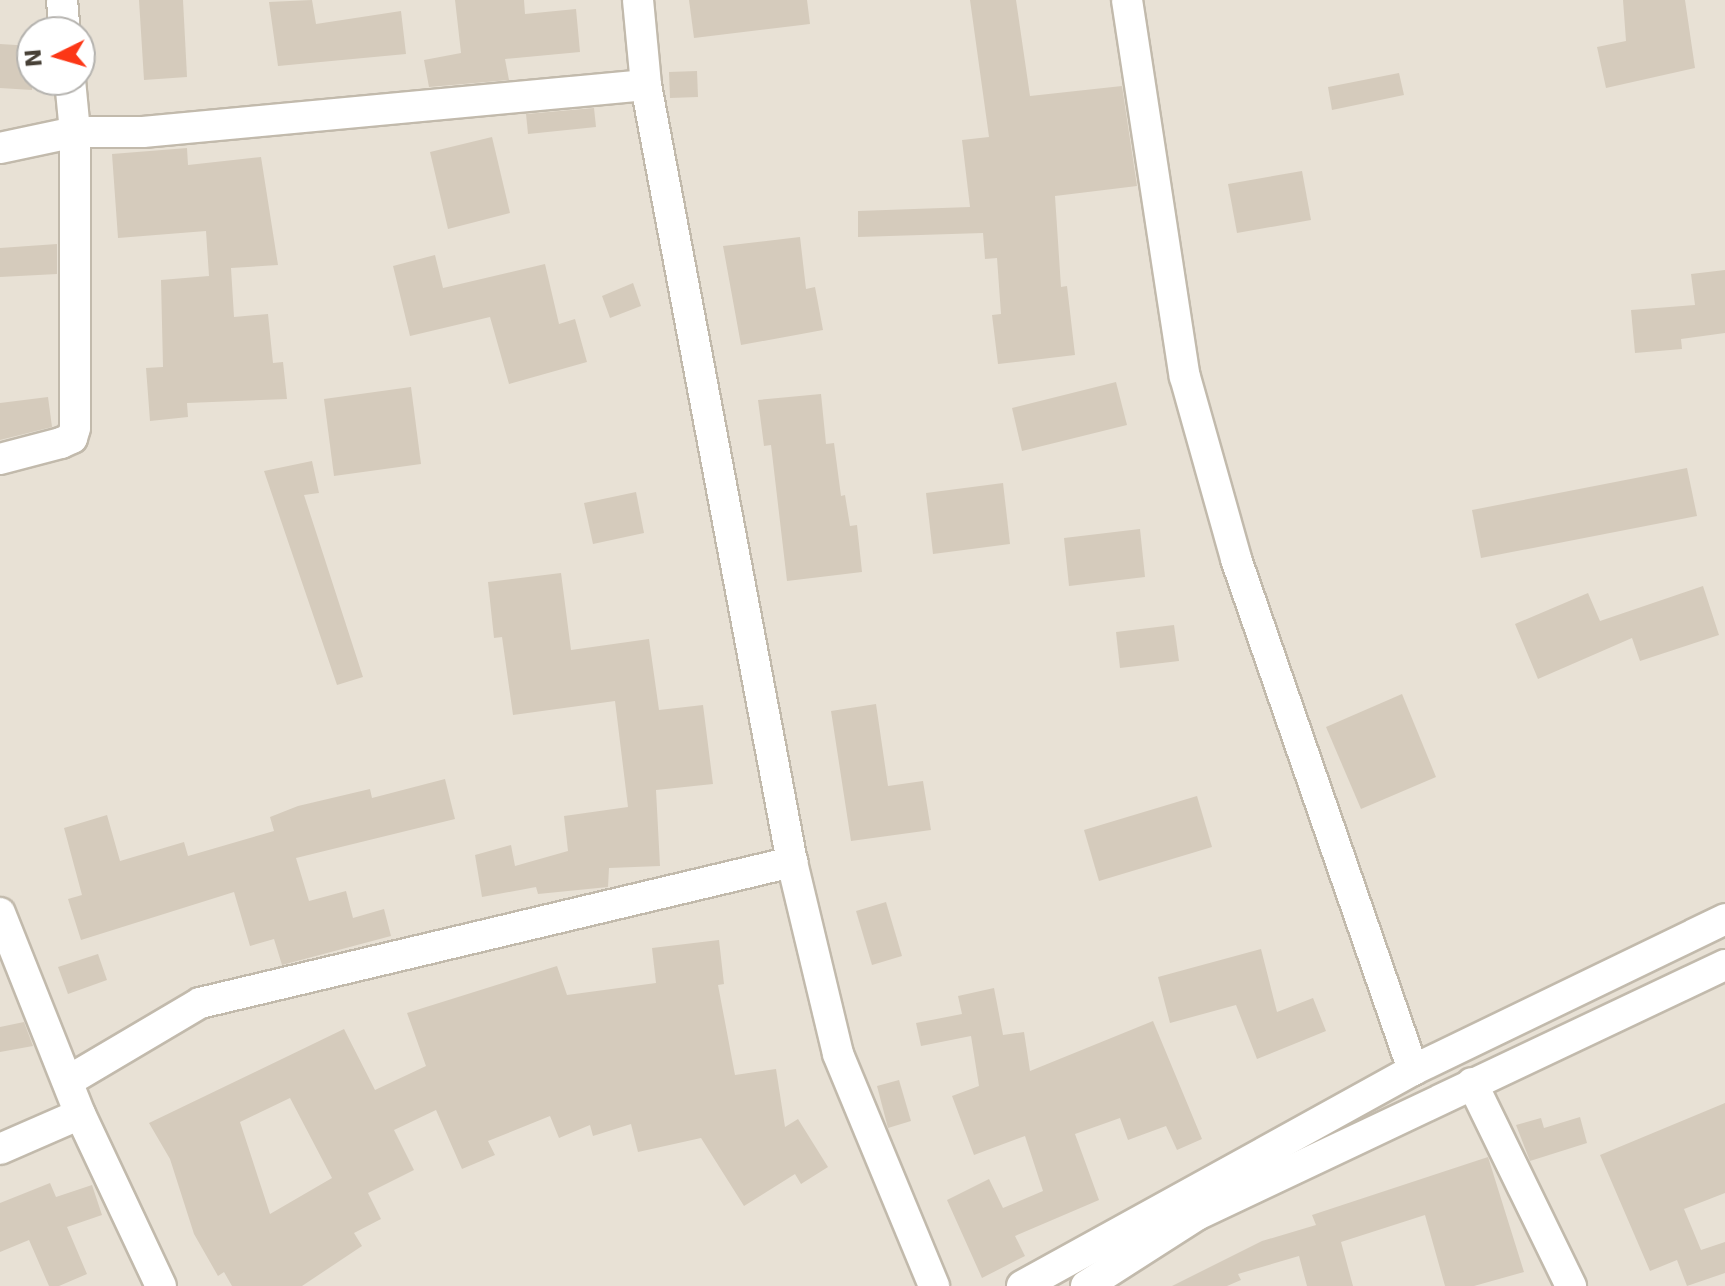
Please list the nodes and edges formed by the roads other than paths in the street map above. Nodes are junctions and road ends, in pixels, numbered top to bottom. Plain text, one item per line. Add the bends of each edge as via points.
1 (638, 0) edge
2 (1127, 0) edge
3 (646, 85) junction
4 (72, 96) edge
5 (75, 132) junction
6 (0, 148) edge
7 (0, 459) edge
8 (792, 862) junction
9 (0, 913) edge
10 (1725, 919) edge
11 (1725, 965) edge
12 (1413, 1070) junction
13 (68, 1081) junction
14 (1472, 1083) junction
15 (80, 1114) junction
16 (0, 1149) edge
17 (161, 1286) edge
18 (934, 1286) edge
19 (1022, 1286) edge
20 (1086, 1286) edge
21 (1571, 1286) edge

1 - 3 street
2 - 12 street via 1185,377 1236,559
3 - 5 street via 143,132
3 - 8 street
4 - 5 street
5 - 6 street
5 - 7 street via 75,428 72,438 61,443
8 - 13 street via 200,1003
8 - 18 street via 838,1054
9 - 13 street
10 - 12 street
11 - 14 street
12 - 19 street
13 - 15 street
14 - 20 street via 1197,1215
14 - 21 street
15 - 16 street
15 - 17 street

